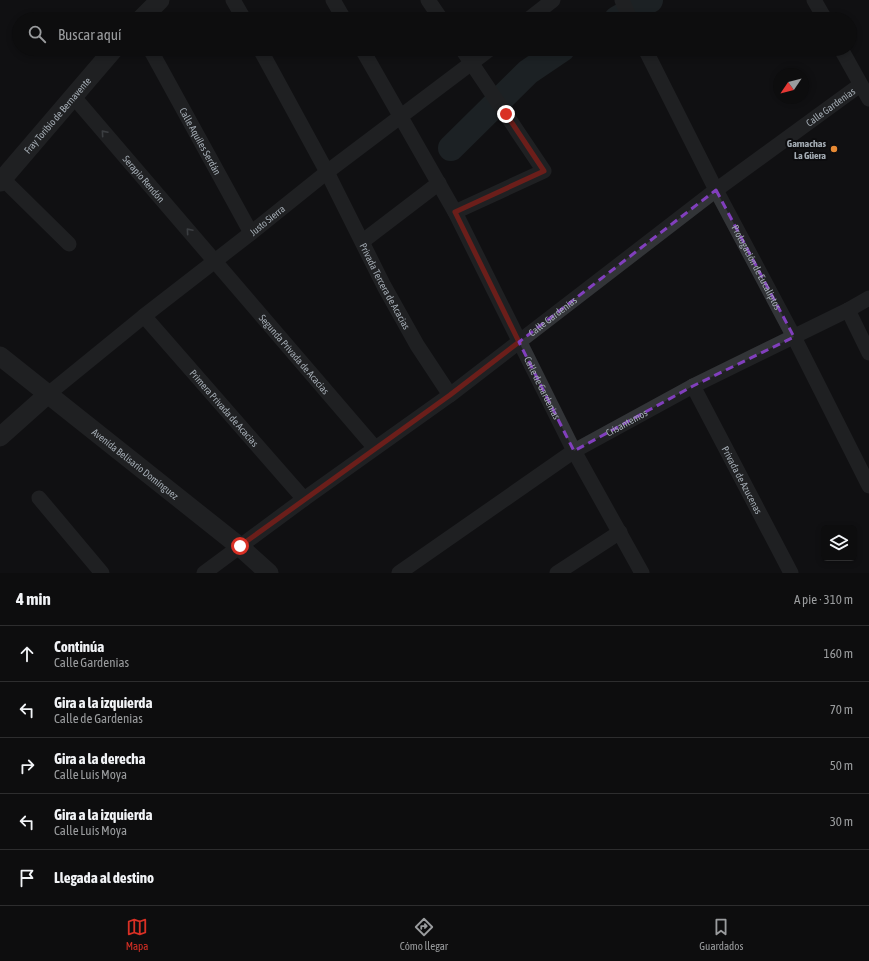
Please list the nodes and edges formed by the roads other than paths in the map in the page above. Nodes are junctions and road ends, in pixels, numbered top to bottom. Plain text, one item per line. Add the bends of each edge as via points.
1 (160, 0) edge
2 (233, 0) edge
3 (333, 0) edge
4 (428, 0) edge
5 (553, 0) edge
6 (814, 0) edge
7 (148, 12) edge
8 (240, 12) edge
9 (340, 12) edge
10 (436, 12) edge
11 (538, 12) edge
12 (821, 12) edge
13 (108, 56) edge
14 (154, 56) edge
15 (264, 56) edge
16 (366, 56) edge
17 (467, 56) edge
18 (481, 56) edge
19 (649, 56) edge
20 (845, 56) edge
21 (472, 63) junction
22 (860, 85) junction
23 (73, 96) junction
24 (869, 99) edge
25 (401, 116) junction
26 (327, 172) junction
27 (1, 180) edge
28 (439, 183) junction
29 (716, 190) junction
30 (455, 212) junction
31 (251, 233) junction
32 (362, 241) junction
33 (69, 244) dead end
34 (214, 261) junction
35 (869, 298) edge
36 (848, 310) junction
37 (144, 316) junction
38 (794, 337) junction
39 (519, 342) junction
40 (869, 353) edge
41 (0, 356) edge
42 (693, 386) junction
43 (47, 394) junction
44 (450, 395) junction
45 (0, 437) edge
46 (375, 448) junction
47 (574, 451) junction
48 (869, 486) edge
49 (39, 498) dead end
50 (304, 499) junction
51 (620, 532) junction
52 (240, 546) junction
53 (102, 573) edge
54 (204, 573) edge
55 (269, 573) edge
56 (399, 573) edge
57 (557, 573) edge
58 (642, 573) edge
59 (791, 573) edge

1 - 7 street
2 - 8 street
3 - 9 street
4 - 10 street
5 - 11 street
6 - 12 street
13 - 23 street, Fray Toribio de Bernavente
14 - 31 street, Calle Aquiles Serdán
15 - 26 street, Privada Tercera de Acacias
16 - 25 street, Calle de Gardenias
17 - 21 street
18 - 21 street, Justo Sierra
19 - 29 street, Prologación de Eucaliptos
20 - 22 street
21 - 25 street, Justo Sierra
21 - 30 street via 544,171
22 - 24 street
22 - 29 street, Calle Gardenias
23 - 27 street, Fray Toribio de Bernavente
34 -> 23 street, Serapio Rendón
25 - 26 street, Justo Sierra
25 - 28 street, Calle de Gardenias
26 - 31 street, Justo Sierra
26 - 32 street, Privada Tercera de Acacias
27 - 33 street
28 - 30 street, Calle de Gardenias
28 - 32 street
29 - 38 street, Prologación de Eucaliptos
29 - 39 street, Calle Gardenias
30 - 39 street, Calle de Gardenias
31 - 34 street, Justo Sierra
32 - 44 street, Privada Tercera de Acacias via 417,345
34 - 37 street, Justo Sierra
34 - 46 street, Segunda Privada de Acacias
35 - 36 street, Crisantemos
36 - 38 street, Crisantemos
36 - 40 street
37 - 43 street, Justo Sierra
37 - 50 street, Primera Privada de Acacias
38 - 42 street, Crisantemos
38 - 48 street, Prologación de Eucaliptos
39 - 44 street, Calle Gardenias
39 - 47 street, Calle de Gardenias
41 - 43 street, Avenida Belisario Domínguez
42 - 47 street, Crisantemos
42 - 59 street, Privada de Azucenas
43 - 45 street
43 - 52 street, Avenida Belisario Domínguez
44 - 46 street, Calle Gardenias
46 - 50 street, Calle Gardenias
47 - 51 street, Calle de Gardenias
47 - 56 street, Crisantemos
49 - 53 street
50 - 52 street, Calle Gardenias
51 - 57 street
51 - 58 street, Calle de Gardenias
52 - 54 street, Calle Gardenias
52 - 55 street, Avenida Belisario Domínguez

